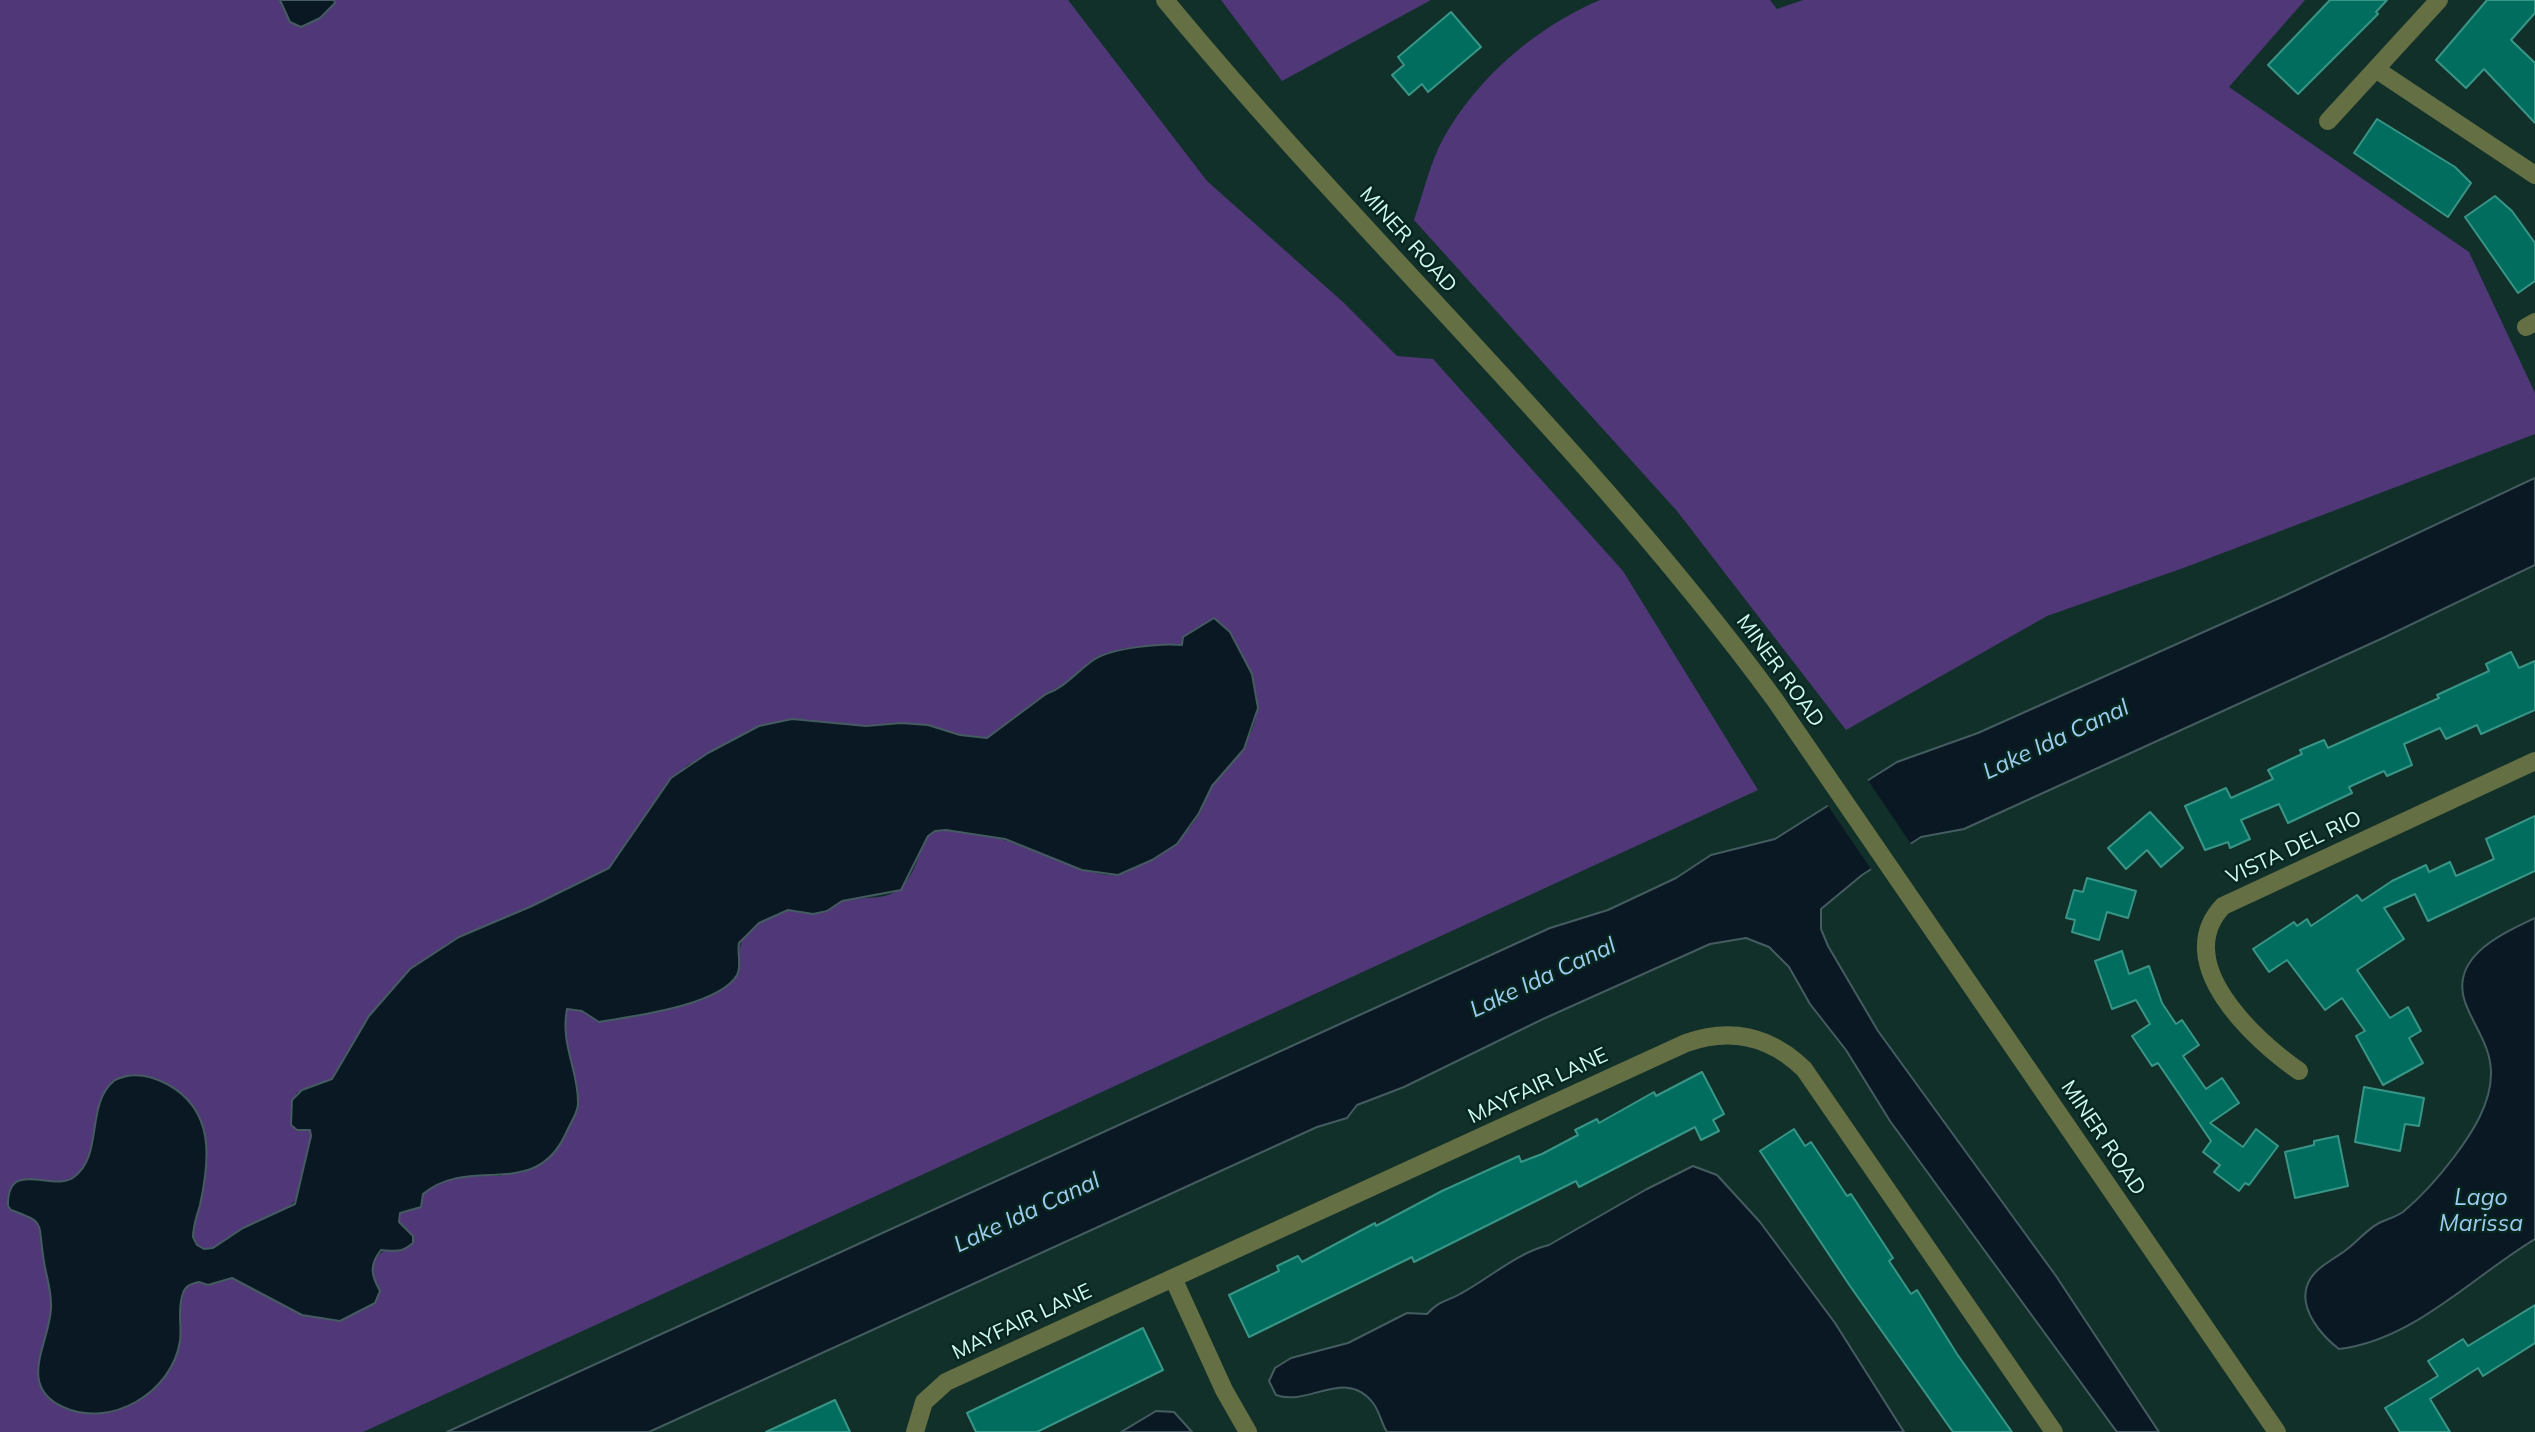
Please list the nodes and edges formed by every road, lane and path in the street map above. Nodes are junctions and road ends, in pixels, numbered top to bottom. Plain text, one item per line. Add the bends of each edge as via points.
1 (1165, 0) edge
2 (2440, 0) edge
3 (2376, 69) junction
4 (2328, 121) dead end
5 (2535, 174) edge
6 (2535, 761) edge
7 (2299, 1071) dead end
8 (1173, 1278) junction
9 (915, 1432) edge
10 (1248, 1432) edge
11 (2054, 1432) edge
12 (2277, 1432) edge

1 - 12 street, MINER ROAD via 1658,551 1750,667
2 - 3 street
3 - 4 street
3 - 5 street
6 - 7 street, VISTA DEL RIO via 2223,906 2213,917 2204,946 2214,979 2251,1032
8 - 9 street, MAYFAIR LANE via 946,1382 925,1402
8 - 10 street
8 - 11 street, MAYFAIR LANE via 1686,1043 1717,1034 1749,1036 1779,1048 1804,1069

